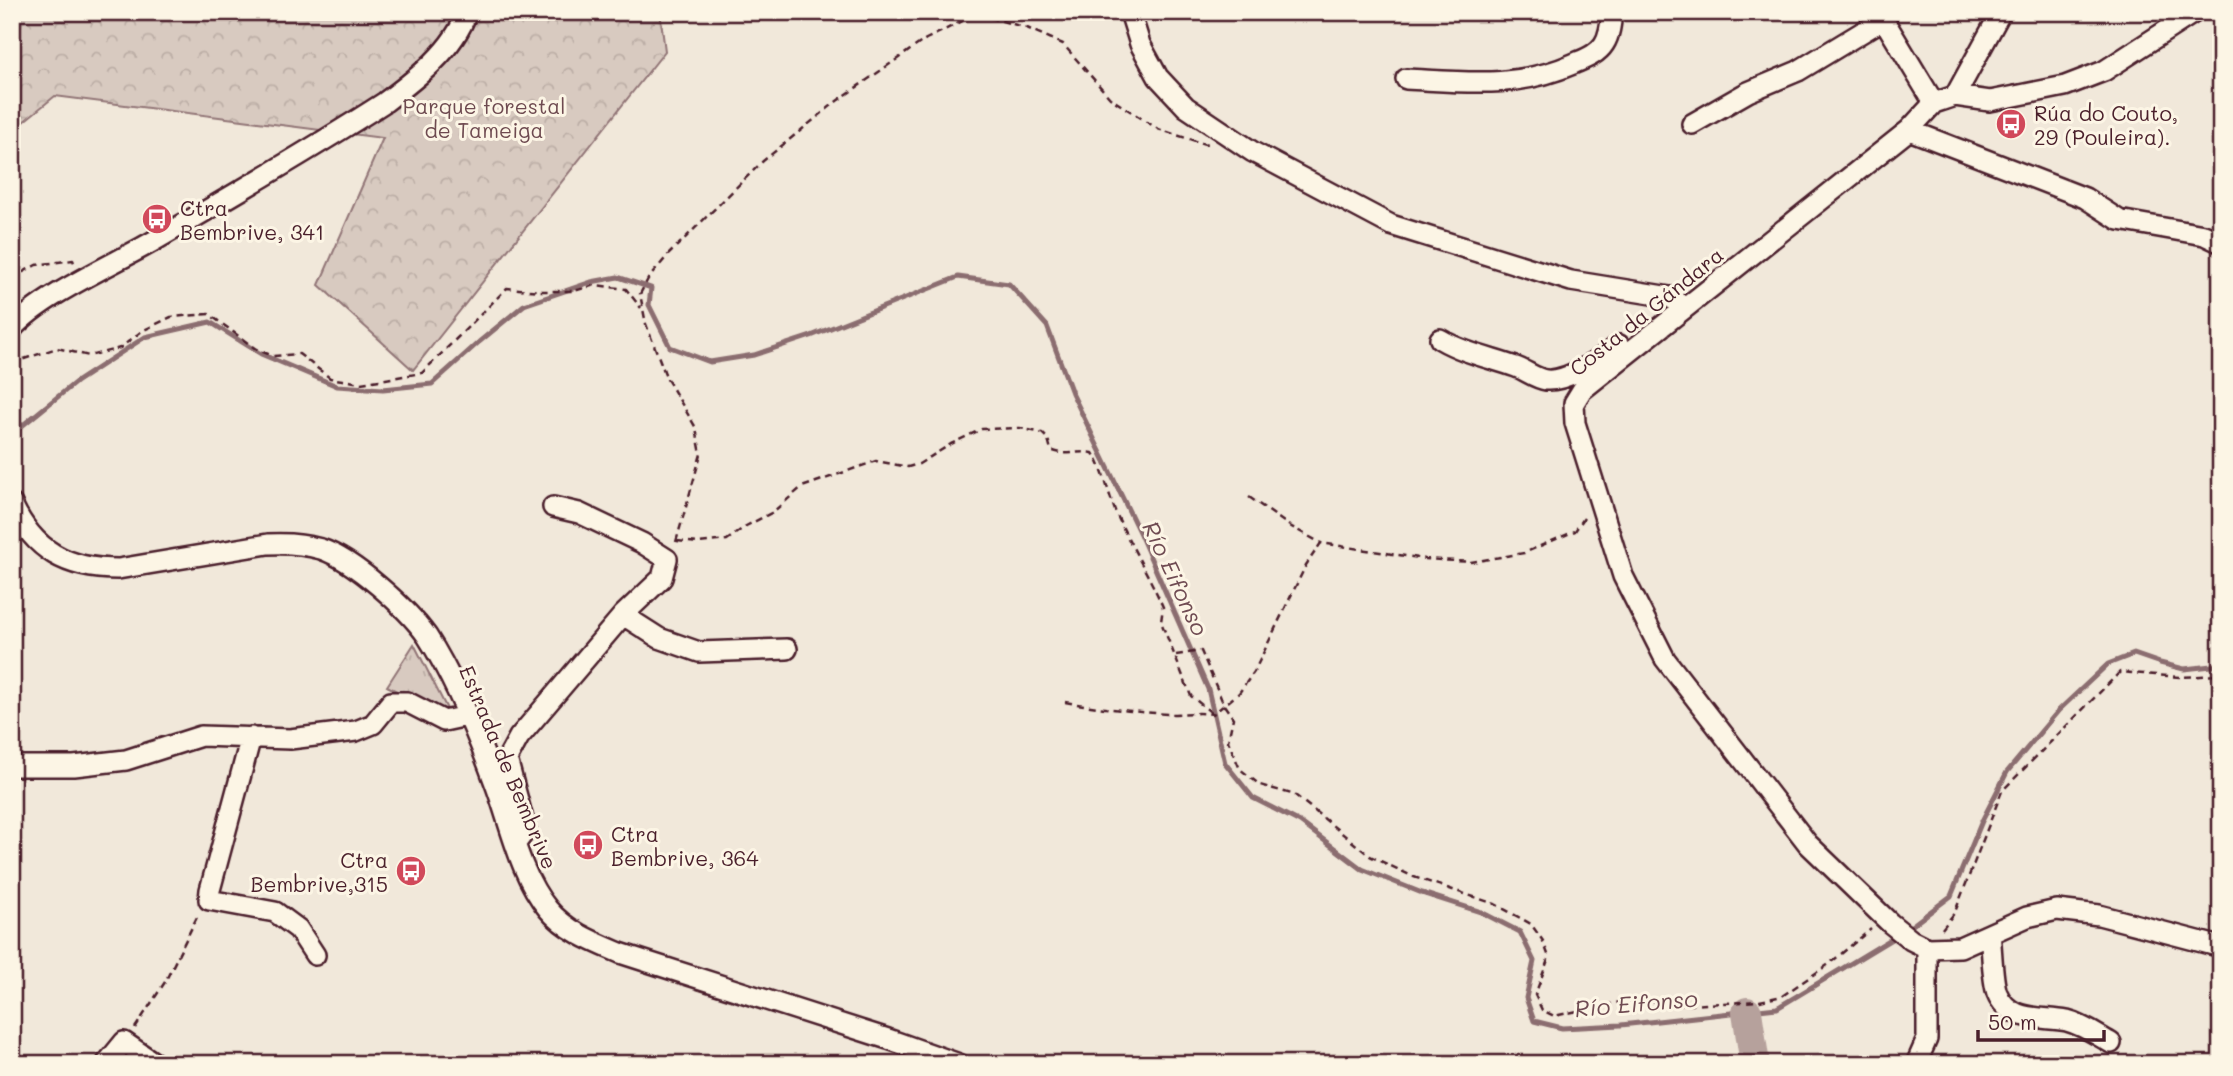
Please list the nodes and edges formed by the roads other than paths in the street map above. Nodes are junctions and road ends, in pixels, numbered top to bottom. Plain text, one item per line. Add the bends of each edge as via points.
1 (467, 12) edge
2 (1129, 12) edge
3 (1612, 12) edge
4 (2001, 12) edge
5 (2195, 12) edge
6 (1881, 16) edge
7 (1406, 79) dead end
8 (1955, 96) junction
9 (1934, 103) junction
10 (1692, 124) dead end
11 (1909, 130) junction
12 (2221, 243) edge
13 (1685, 308) junction
14 (1660, 328) junction
15 (12, 329) edge
16 (1440, 340) dead end
17 (12, 504) edge
18 (553, 507) dead end
19 (623, 615) junction
20 (787, 649) dead end
21 (467, 716) junction
22 (251, 737) junction
23 (12, 766) edge
24 (516, 844) junction
25 (1990, 934) junction
26 (1919, 944) junction
27 (2221, 947) edge
28 (315, 955) dead end
29 (2111, 1043) dead end
30 (106, 1064) edge
31 (156, 1064) edge
32 (959, 1064) edge
33 (1916, 1064) edge

1 - 15 street via 449,44 385,102 82,281
2 - 13 street via 1139,44 1158,77 1186,107 1253,152 1391,225 1571,281 1670,297
3 - 7 street via 1604,44 1594,55 1556,72 1506,82
4 - 8 street
5 - 8 street via 2105,71 2066,86 1990,101
6 - 9 street
6 - 10 street via 1798,71 1748,92
8 - 9 street
9 - 11 street, Costa da Gándara
11 - 12 street via 2085,198 2119,220 2204,235
11 - 13 street, Costa da Gándara
13 - 14 street, Costa da Gándara
14 - 16 street via 1643,328 1569,376 1546,380
14 - 26 street, Costa da Gándara via 1582,390 1574,403 1575,423 1623,576 1665,659 1808,844 1887,920
17 - 21 street, Estrada de Bembrive via 21,523 45,548 62,559 99,569 268,544 306,545 331,553 376,584 415,621
18 - 19 street via 579,513 667,559 662,578
19 - 20 street via 659,638 699,652
19 - 24 street via 519,737 507,759 526,830
21 - 22 street via 444,721 407,702 391,702 373,723 356,731 290,739
21 - 24 street, Estrada de Bembrive
22 - 23 street via 201,736 127,760
22 - 28 street via 209,900 275,912 298,929
24 - 32 street, Estrada de Bembrive via 547,908 584,937 620,953
25 - 26 street via 1960,947
25 - 27 street via 2027,917 2057,910 2099,915
25 - 29 street via 1997,992 2007,1007 2022,1017 2069,1021
26 - 33 street via 1927,1039
30 - 31 street via 124,1042

